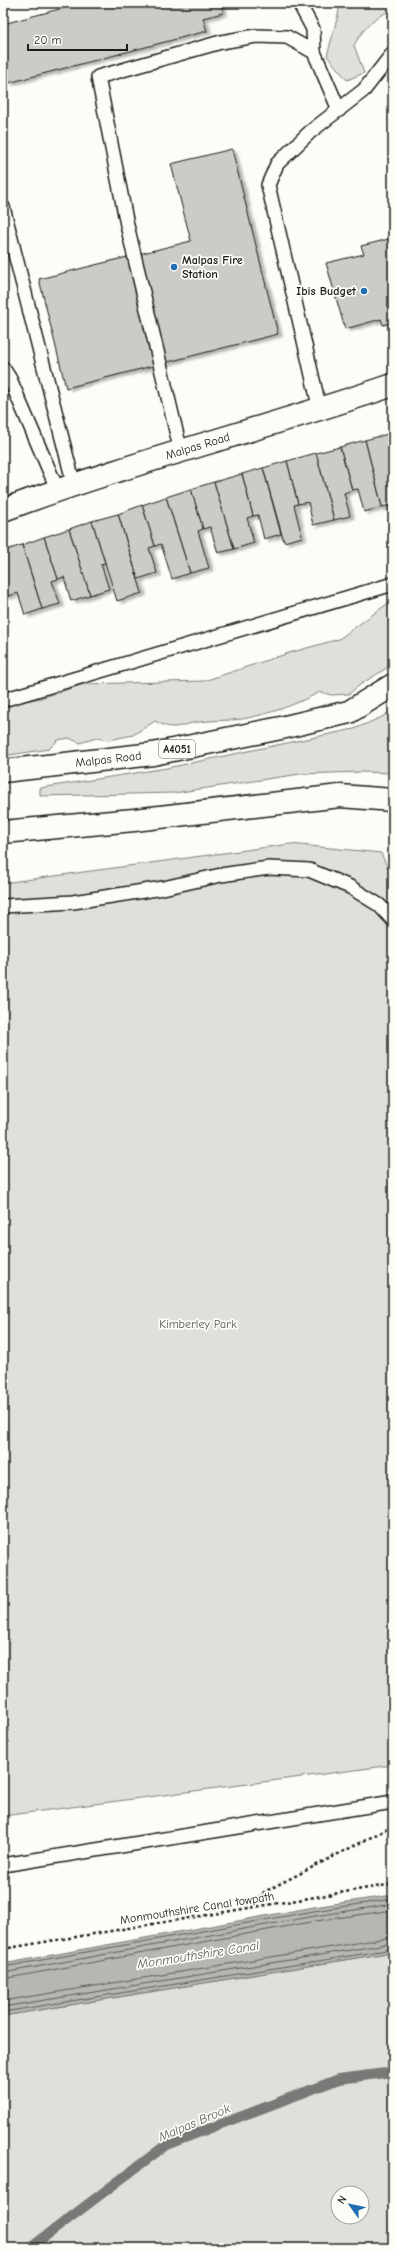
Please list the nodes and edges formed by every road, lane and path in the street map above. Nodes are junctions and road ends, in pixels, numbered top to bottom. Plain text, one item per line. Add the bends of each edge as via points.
1 (299, 3) edge
2 (314, 52) junction
3 (393, 53) edge
4 (339, 110) junction
5 (3, 207) edge
6 (3, 368) edge
7 (393, 385) edge
8 (320, 410) junction
9 (181, 452) junction
10 (66, 488) junction
11 (3, 510) edge
12 (393, 584) edge
13 (393, 685) edge
14 (3, 700) edge
15 (3, 772) edge
16 (392, 801) edge
17 (3, 832) edge
18 (3, 906) edge
19 (393, 920) edge
20 (393, 1802) edge
21 (393, 1826) edge
22 (3, 1864) edge
23 (393, 1884) edge
24 (252, 1908) junction
25 (3, 1949) edge

1 - 2 lane via 313,29
2 - 4 lane
2 - 9 lane via 287,37 256,36 221,42 98,77 127,225
3 - 4 lane via 364,90
4 - 8 lane via 310,132 277,164 268,186
5 - 10 lane
6 - 10 lane
7 - 8 main road, Malpas Road
8 - 9 main road, Malpas Road
9 - 10 main road, Malpas Road
10 - 11 main road, Malpas Road
12 - 14 lane
13 - 15 main road, Malpas Road / A4051 via 349,712 282,728 153,754
16 - 17 main road via 340,796
18 - 19 lane via 74,902 163,888 221,874 270,868 309,870 350,887 380,905
20 - 22 lane
21 - 24 path via 264,1892
23 - 24 path, Monmouthshire Canal towpath
24 - 25 path, Monmouthshire Canal towpath

